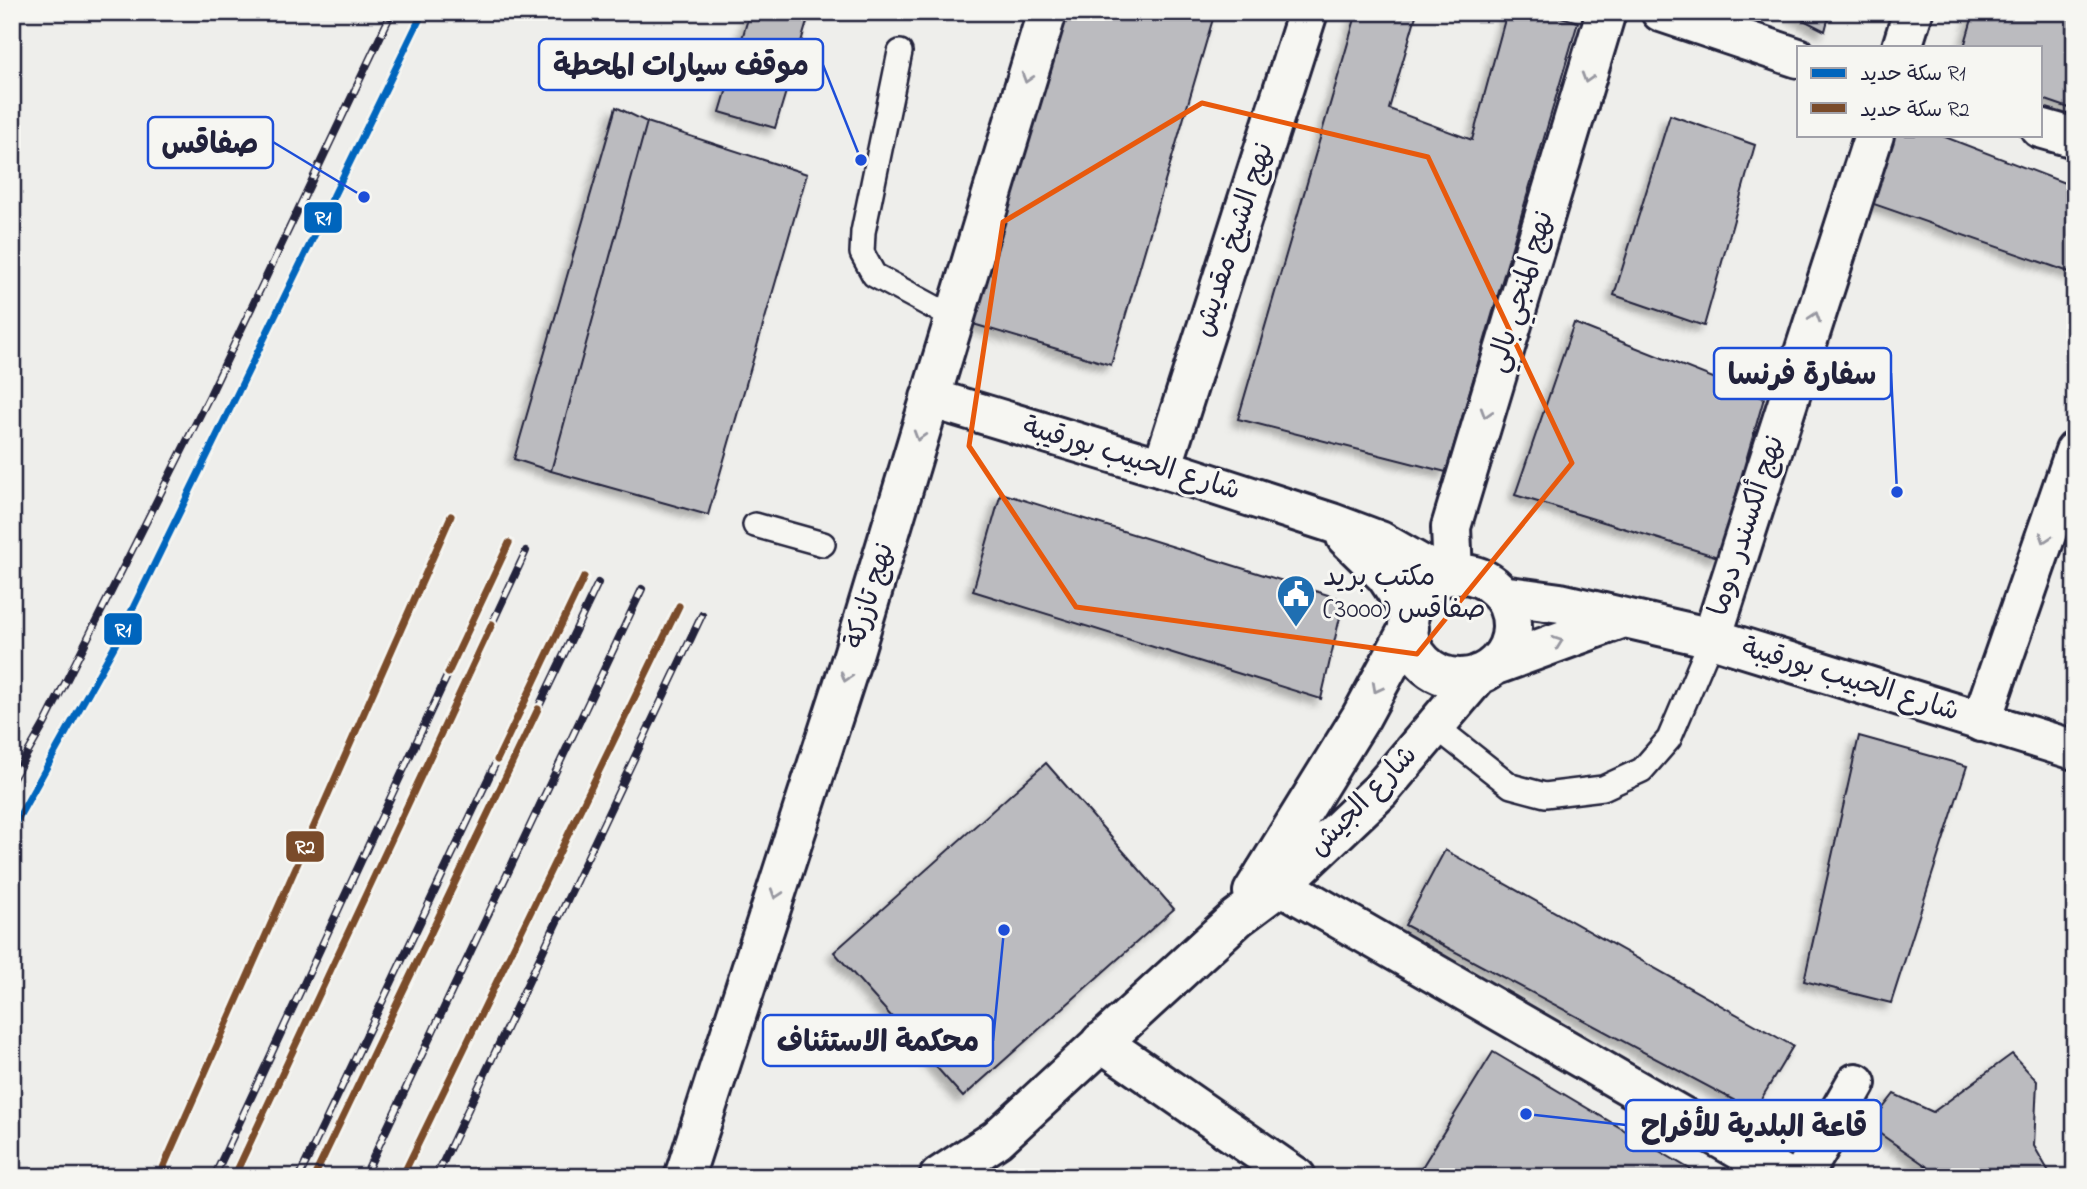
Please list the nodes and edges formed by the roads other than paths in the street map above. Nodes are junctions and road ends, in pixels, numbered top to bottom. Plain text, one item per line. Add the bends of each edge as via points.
1 (1046, 12) edge
2 (1308, 12) edge
3 (1606, 12) edge
4 (1661, 12) edge
5 (1913, 12) edge
6 (1902, 46) edge
7 (900, 51) dead end
8 (1797, 58) edge
9 (2042, 129) edge
10 (1874, 136) edge
11 (2075, 138) edge
12 (954, 318) junction
13 (930, 398) junction
14 (2075, 451) edge
15 (1162, 468) junction
16 (1332, 523) junction
17 (755, 525) dead end
18 (823, 544) dead end
19 (1448, 575) junction
20 (1502, 595) junction
21 (1624, 618) junction
22 (1409, 620) junction
23 (1712, 638) junction
24 (1486, 670) junction
25 (1981, 722) junction
26 (1435, 726) junction
27 (2075, 750) edge
28 (1273, 879) junction
29 (1101, 1042) junction
30 (1856, 1083) dead end
31 (707, 1107) junction
32 (997, 1139) junction
33 (684, 1177) edge
34 (711, 1177) edge
35 (939, 1177) edge
36 (975, 1177) edge
37 (1297, 1177) edge
38 (1787, 1177) edge
39 (1802, 1177) edge

1 -> 12 street, نهج تازركة
2 - 15 street, نهج الشيخ مقديش
3 -> 19 street, نهج المنجي بالي via 1451,527
4 - 8 street
5 - 6 street
7 - 12 lane via 862,253 874,275
9 - 11 street
23 -> 10 street, نهج ألكسندر دوما
12 - 13 street, نهج تازركة
13 - 15 street, شارع الحبيب بورقيبة
13 -> 31 street, نهج تازركة via 853,655
14 -> 25 street
15 - 16 street, شارع الحبيب بورقيبة
16 - 19 street, شارع الحبيب بورقيبة
16 - 22 street, شارع الحبيب بورقيبة via 1386,576
17 - 18 lane
19 - 20 street via 1480,578
19 - 22 street via 1423,590
20 - 21 street, شارع الحبيب بورقيبة
20 - 24 street via 1512,624 1510,639 1504,654
21 - 23 street, شارع الحبيب بورقيبة
24 -> 21 street
22 - 24 street via 1411,644 1432,670 1463,678
22 -> 28 street, شارع الجيش
23 - 25 street, شارع الحبيب بورقيبة
23 - 26 lane via 1669,739 1642,770 1603,788 1545,795 1511,786
24 - 26 street, شارع الجيش
25 - 27 street, شارع الحبيب بورقيبة
26 - 28 street, شارع الجيش via 1380,791
28 - 29 street, شارع الجيش via 1237,918
28 - 38 street
29 - 32 street, شارع الجيش
29 - 37 street
30 - 39 street
31 - 33 street, نهج تازركة
31 - 34 street
32 - 35 street, شارع الجيش
32 - 36 street, شارع الجيش

